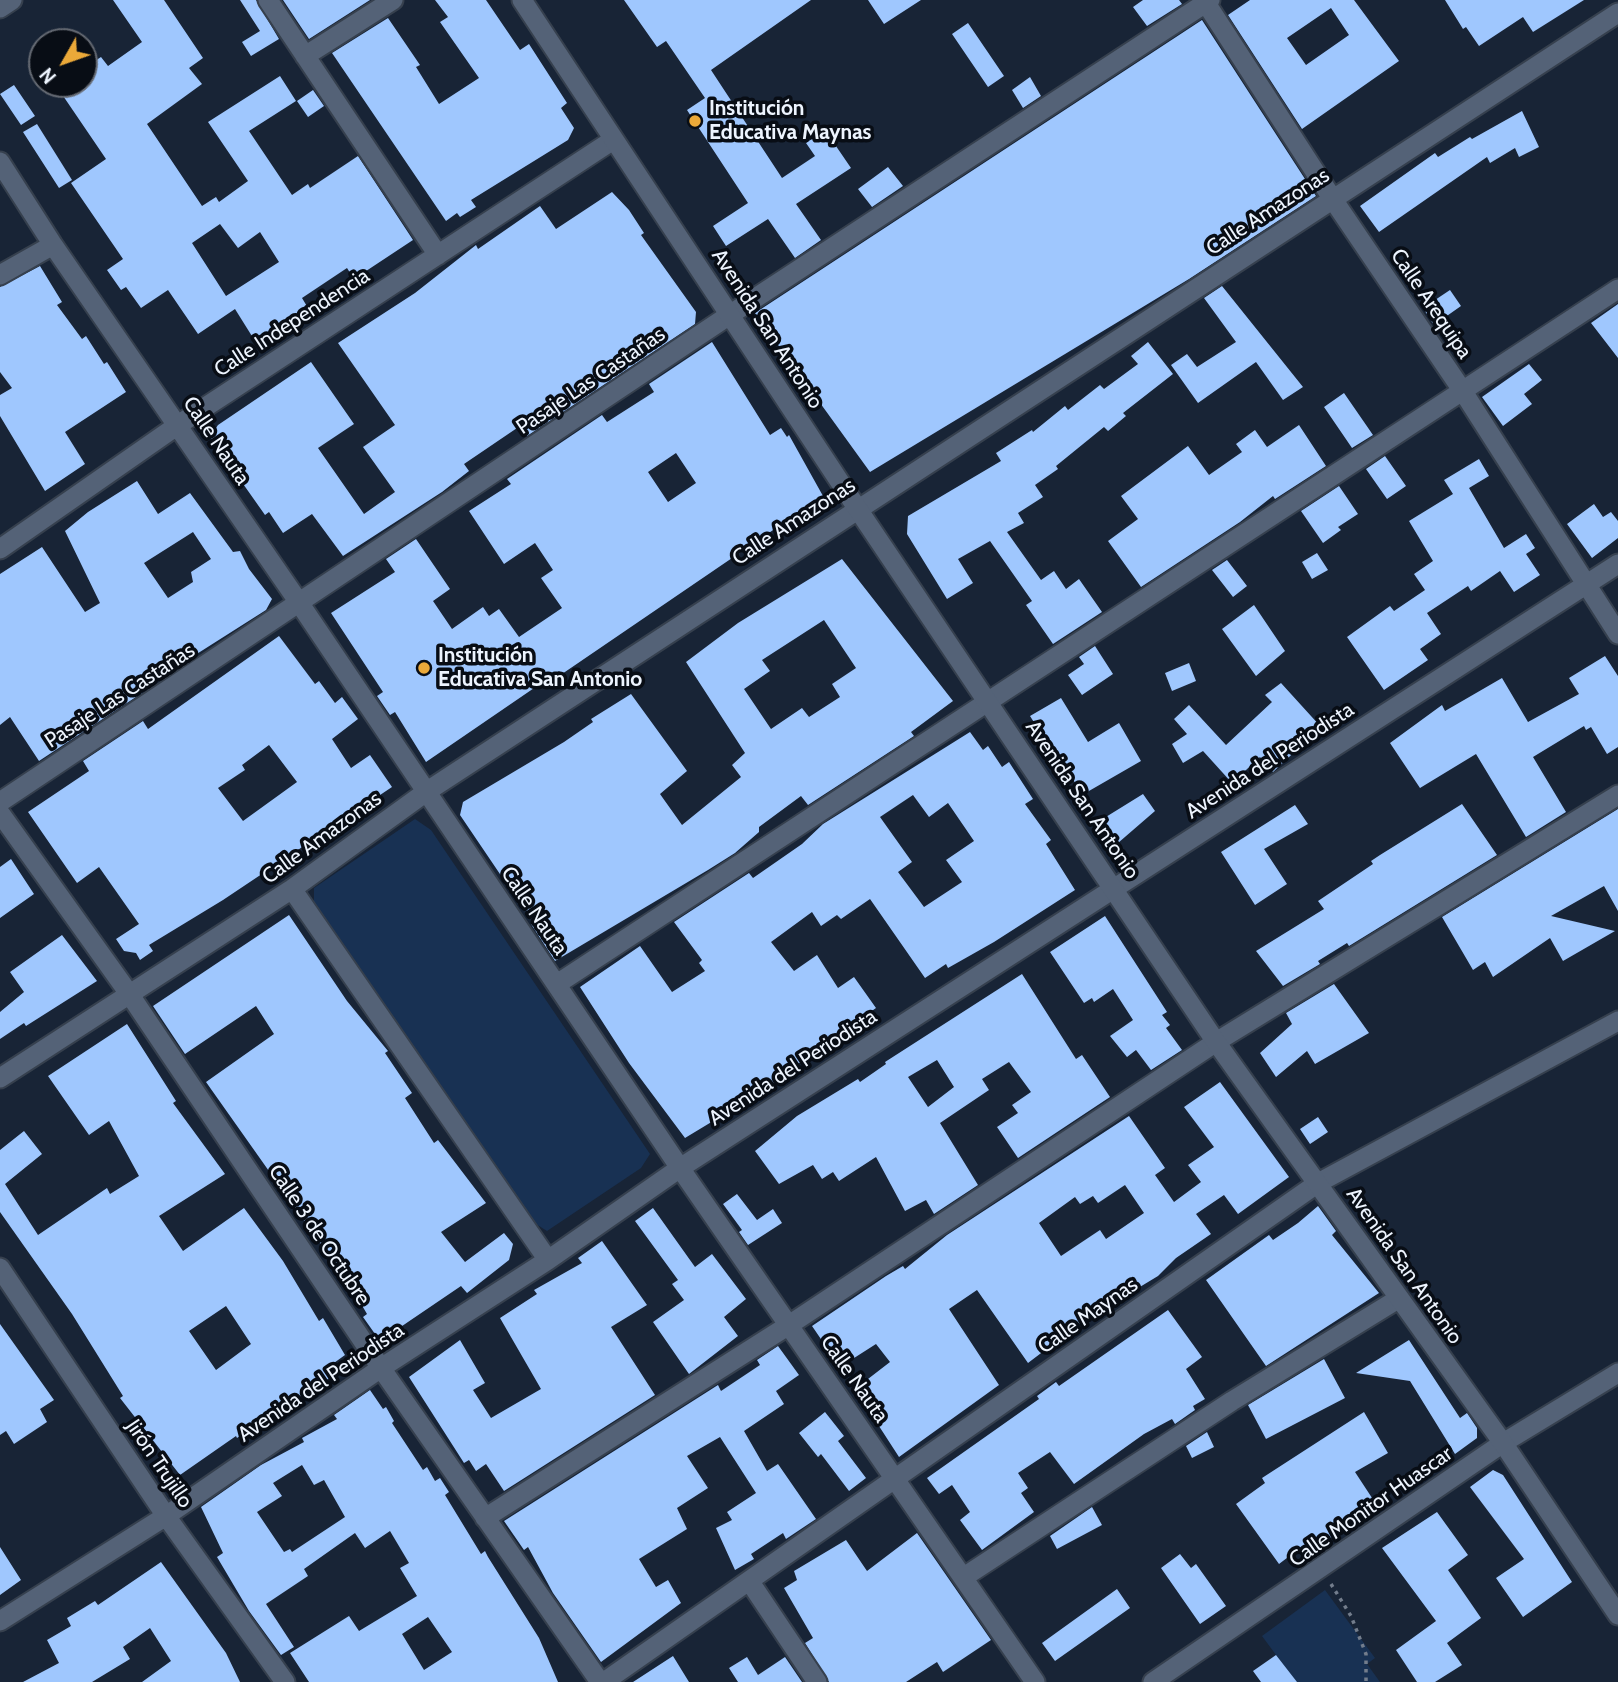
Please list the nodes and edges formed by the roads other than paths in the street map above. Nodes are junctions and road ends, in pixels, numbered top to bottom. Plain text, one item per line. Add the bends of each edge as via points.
1 (12, 0) edge
2 (268, 0) edge
3 (393, 0) edge
4 (522, 0) edge
5 (1207, 1) edge
6 (0, 8) edge
7 (1618, 13) edge
8 (304, 56) junction
9 (614, 140) junction
10 (0, 162) edge
11 (1332, 198) junction
12 (53, 245) junction
13 (438, 255) junction
14 (0, 275) edge
15 (1618, 289) edge
16 (731, 314) junction
17 (1462, 390) junction
18 (177, 425) junction
19 (856, 508) junction
20 (0, 549) edge
21 (1618, 564) edge
22 (1588, 586) junction
23 (300, 604) junction
24 (1618, 634) edge
25 (990, 703) junction
26 (426, 792) junction
27 (1618, 795) edge
28 (0, 802) edge
29 (0, 813) edge
30 (1113, 888) junction
31 (292, 889) junction
32 (557, 984) junction
33 (130, 995) junction
34 (1618, 1021) edge
35 (1216, 1042) junction
36 (0, 1078) edge
37 (680, 1168) junction
38 (1318, 1183) junction
39 (548, 1260) junction
40 (0, 1268) edge
41 (1398, 1299) junction
42 (789, 1325) junction
43 (381, 1368) junction
44 (1618, 1373) edge
45 (1503, 1443) junction
46 (895, 1479) junction
47 (166, 1516) junction
48 (485, 1518) junction
49 (964, 1577) junction
50 (750, 1582) junction
51 (1618, 1615) edge
52 (0, 1621) edge
53 (285, 1682) edge
54 (602, 1682) edge
55 (817, 1682) edge
56 (1035, 1682) edge
57 (1153, 1682) edge

1 - 6 street
2 - 8 street
3 - 8 street
4 - 9 street, Avenida San Antonio
5 - 11 street, Calle Arequipa
5 - 16 street, Pasaje Las Castañas
7 - 11 street, Calle Amazonas
8 - 13 street
9 - 13 street, Calle Independencia
9 - 16 street, Avenida San Antonio
10 - 12 street, Calle Nauta
11 - 17 street, Calle Arequipa
11 - 19 street, Calle Amazonas
12 - 14 street
12 - 18 street, Calle Nauta
13 - 18 street, Calle Independencia
15 - 17 street
16 - 19 street, Avenida San Antonio
16 - 23 street, Pasaje Las Castañas
17 - 22 street, Calle Arequipa
17 - 25 street
18 - 20 street, Calle Independencia
18 - 23 street, Calle Nauta
19 - 25 street, Avenida San Antonio
19 - 26 street, Calle Amazonas
21 - 22 street, Avenida del Periodista
22 - 24 street, Calle Arequipa
22 - 30 street, Avenida del Periodista
23 - 26 street, Calle Nauta
23 - 28 street, Pasaje Las Castañas
25 - 30 street, Avenida San Antonio
25 - 32 street
26 - 31 street, Calle Amazonas
26 - 32 street, Calle Nauta
27 - 35 street
29 - 33 street, Calle 3 de Octubre
30 - 35 street, Avenida San Antonio
30 - 37 street, Avenida del Periodista
31 - 33 street, Calle Amazonas
31 - 39 street
32 - 37 street, Calle Nauta
33 - 36 street, Calle Amazonas
33 - 43 street, Calle 3 de Octubre
34 - 38 street, Calle Maynas
35 - 38 street, Avenida San Antonio
35 - 42 street
37 - 39 street, Avenida del Periodista
37 - 42 street, Calle Nauta
38 - 41 street, Avenida San Antonio
38 - 46 street, Calle Maynas
39 - 43 street, Avenida del Periodista
40 - 47 street, Jirón Trujillo
41 - 45 street, Avenida San Antonio
41 - 49 street via 1232,1401
42 - 46 street, Calle Nauta
42 - 48 street
43 - 47 street, Avenida del Periodista
43 - 48 street, Calle 3 de Octubre
44 - 45 street, Calle Monitor Huascar
45 - 51 street, Avenida San Antonio
45 - 57 street, Calle Monitor Huascar
46 - 49 street, Calle Nauta
46 - 50 street, Calle Maynas
47 - 52 street, Avenida del Periodista
47 - 53 street, Jirón Trujillo
48 - 54 street, Calle 3 de Octubre
49 - 56 street, Calle Nauta
50 - 54 street, Calle Maynas
50 - 55 street

